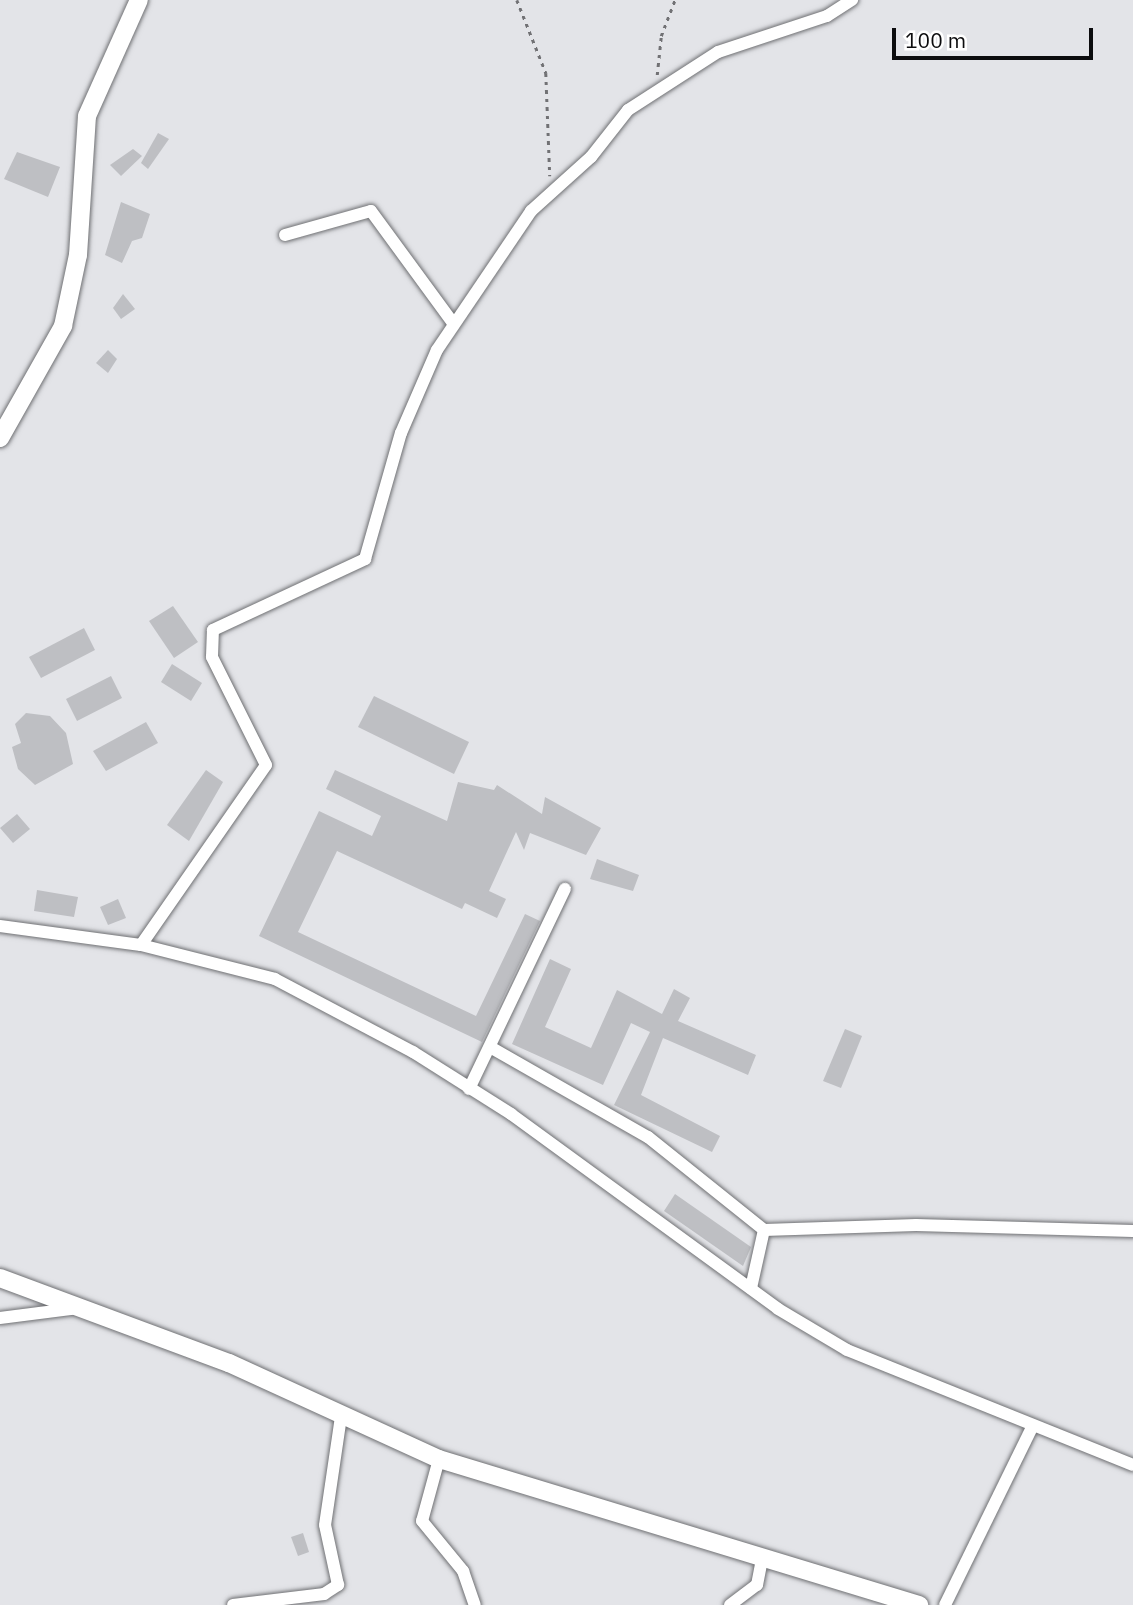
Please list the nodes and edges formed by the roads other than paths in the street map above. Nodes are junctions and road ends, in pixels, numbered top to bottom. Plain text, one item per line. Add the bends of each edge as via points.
1 (139, 0) edge
2 (852, 0) edge
3 (285, 235) dead end
4 (453, 323) junction
5 (0, 438) edge
6 (565, 889) dead end
7 (0, 926) edge
8 (141, 945) junction
9 (490, 1047) junction
10 (468, 1089) junction
11 (764, 1230) junction
12 (1133, 1231) edge
13 (0, 1278) edge
14 (751, 1288) junction
15 (78, 1308) junction
16 (0, 1318) edge
17 (341, 1417) junction
18 (1033, 1425) junction
19 (439, 1458) junction
20 (1133, 1465) edge
21 (762, 1560) junction
22 (233, 1605) edge
23 (475, 1605) edge
24 (730, 1605) edge
25 (919, 1605) edge
26 (945, 1605) edge

1 - 5 main road via 87,116 78,255 63,326
2 - 4 street via 827,16 737,42 656,88 548,194
3 - 4 street via 370,211
4 - 8 street via 419,386 365,559 209,635 212,657 266,765
6 - 9 street
7 - 8 street
8 - 10 street via 275,979
9 - 10 street
9 - 11 street via 658,1143
10 - 14 street
11 - 12 street via 916,1225
11 - 14 street
13 - 15 main road
14 - 18 street via 847,1350
15 - 16 street
15 - 17 main road via 229,1363
17 - 19 main road
17 - 22 street via 325,1525 338,1585 324,1594
18 - 20 street
18 - 26 street
19 - 21 main road
19 - 23 street via 422,1521 463,1571
21 - 24 street via 757,1585
21 - 25 main road

